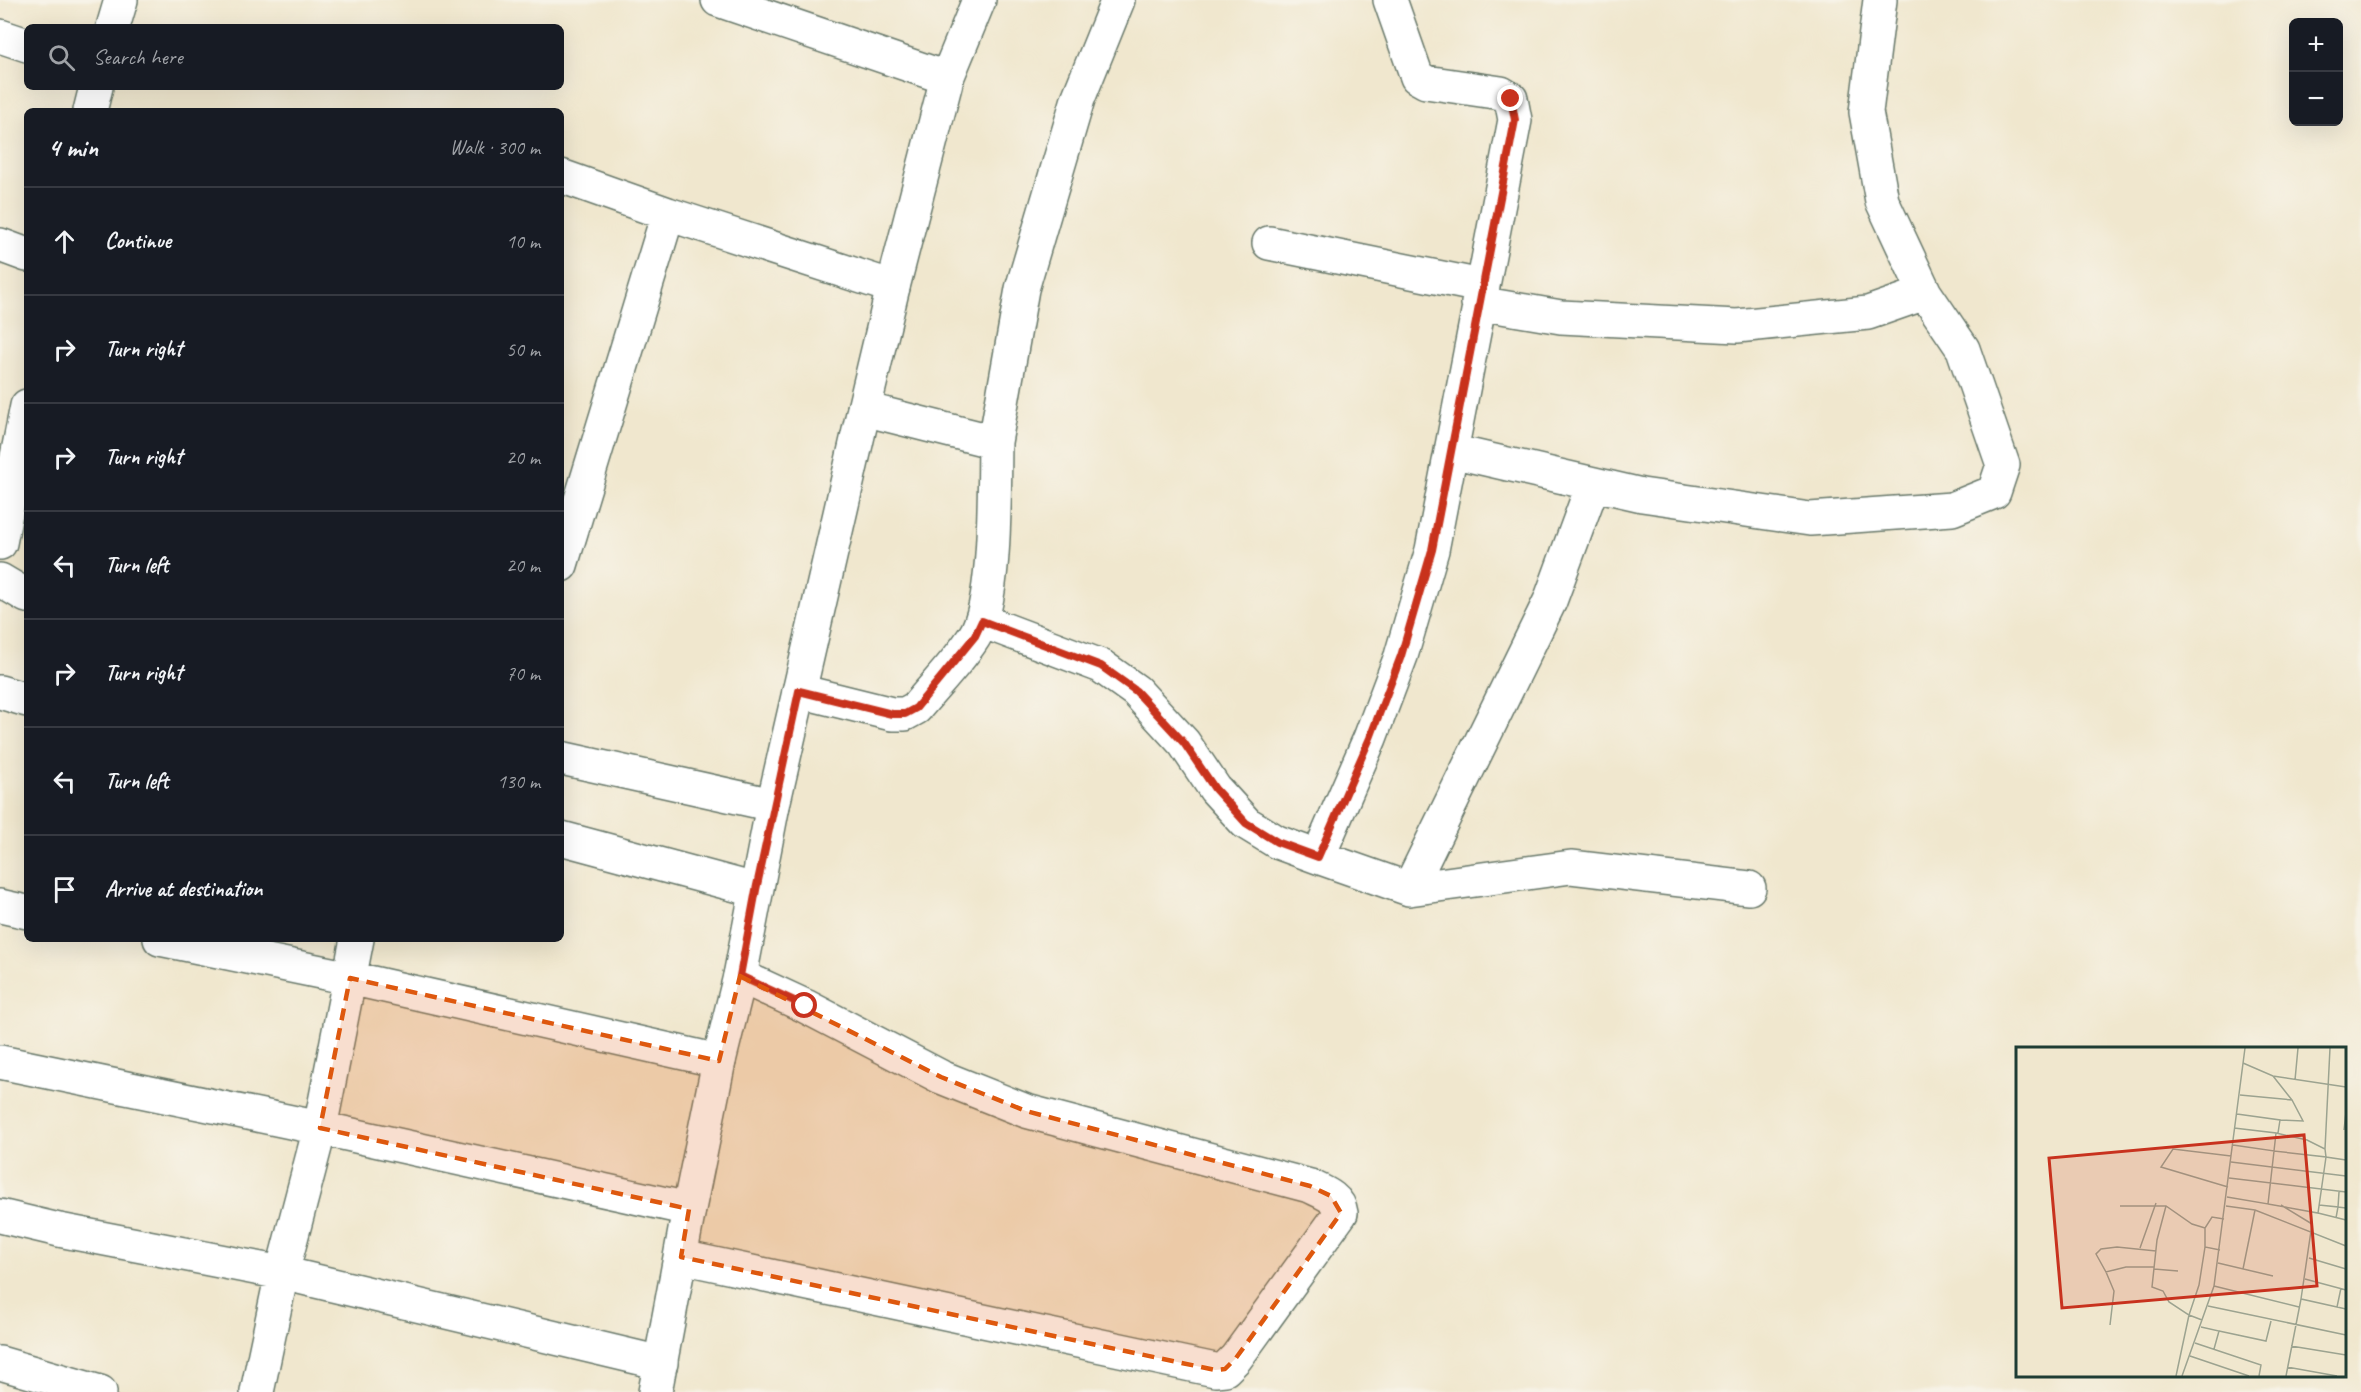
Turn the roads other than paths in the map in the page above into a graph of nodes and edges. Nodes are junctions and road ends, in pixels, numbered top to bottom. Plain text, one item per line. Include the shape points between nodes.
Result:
1 (121, 0) edge
2 (718, 0) edge
3 (979, 0) edge
4 (1118, 0) edge
5 (1390, 0) edge
6 (1880, 0) edge
7 (114, 24) edge
8 (0, 36) edge
9 (24, 44) edge
10 (947, 78) junction
11 (95, 90) edge
12 (91, 108) edge
13 (564, 177) edge
14 (668, 214) junction
15 (1269, 243) dead end
16 (0, 245) edge
17 (24, 254) edge
18 (893, 287) junction
19 (1925, 292) junction
20 (1480, 294) junction
21 (864, 409) junction
22 (24, 426) edge
23 (995, 442) junction
24 (1450, 451) junction
25 (1593, 484) junction
26 (9, 523) edge
27 (564, 555) edge
28 (0, 580) edge
29 (24, 594) edge
30 (982, 621) junction
31 (799, 691) junction
32 (0, 692) edge
33 (24, 699) edge
34 (564, 759) edge
35 (773, 805) junction
36 (564, 839) edge
37 (1318, 857) junction
38 (1749, 888) dead end
39 (1409, 889) junction
40 (756, 890) junction
41 (0, 906) edge
42 (24, 911) edge
43 (175, 942) edge
44 (356, 942) edge
45 (740, 976) junction
46 (350, 978) junction
47 (719, 1061) junction
48 (0, 1062) edge
49 (320, 1128) junction
50 (689, 1209) junction
51 (0, 1216) edge
52 (681, 1257) junction
53 (282, 1273) junction
54 (0, 1363) edge
55 (658, 1377) edge
56 (100, 1392) edge
57 (257, 1392) edge

1 - 7 street
2 - 10 street
3 - 10 street
4 - 23 street via 1078,99 1022,290
5 - 20 street via 1417,77 1426,82 1501,93 1511,99 1514,108 1515,120
6 - 19 street via 1866,112 1881,201
8 - 9 street
10 - 18 street
11 - 12 street
13 - 14 street
14 - 18 street
14 - 27 street
15 - 20 street
16 - 17 street
18 - 21 street
19 - 20 street via 1868,313 1737,326 1561,317
19 - 25 street via 1963,349 2003,465 1995,492 1952,509 1810,519 1642,495
20 - 24 street
21 - 23 street
21 - 31 street
22 - 26 street
23 - 30 street via 991,566
24 - 25 street
24 - 37 street via 1432,550 1401,656
25 - 39 street via 1550,601
28 - 29 street
30 - 31 street via 975,636 916,708 905,714
30 - 37 street via 1101,666 1136,691 1176,734 1215,789 1246,823 1277,842
31 - 35 street
32 - 33 street
34 - 35 street
35 - 40 street
36 - 40 street
37 - 39 street
38 - 39 street via 1571,867
40 - 45 street
41 - 42 street
43 - 46 street
44 - 46 street
45 - 47 street
45 - 52 street via 941,1077 1026,1111 1310,1186 1331,1196 1341,1213 1236,1358 1225,1369 1215,1370
46 - 47 street
46 - 49 street
47 - 50 street
48 - 49 street
49 - 50 street
49 - 53 street
50 - 52 street
51 - 53 street
52 - 55 street
53 - 55 street
53 - 57 street
54 - 56 street

